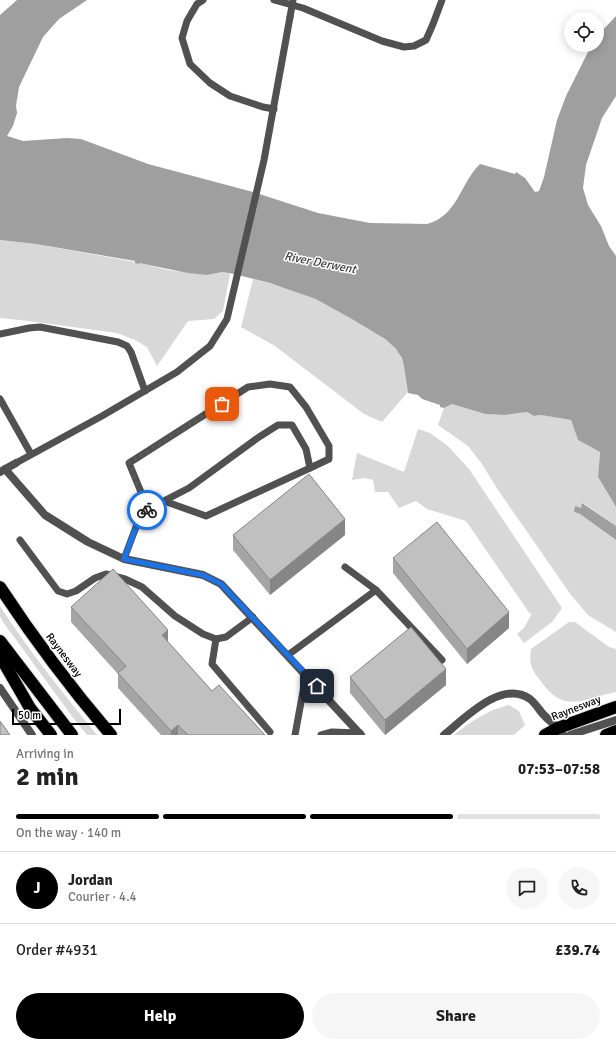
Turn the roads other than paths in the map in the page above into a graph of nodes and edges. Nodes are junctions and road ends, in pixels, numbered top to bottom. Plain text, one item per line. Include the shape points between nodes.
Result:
1 (203, 0) edge
2 (274, 0) edge
3 (293, 0) edge
4 (442, 0) edge
5 (274, 109) junction
6 (0, 334) edge
7 (145, 391) junction
8 (0, 399) edge
9 (31, 454) junction
10 (16, 463) joint
11 (310, 468) junction
12 (3, 470) edge
13 (164, 501) junction
14 (148, 509) junction
15 (20, 540) dead end
16 (124, 559) junction
17 (345, 567) dead end
18 (0, 587) edge
19 (376, 590) junction
20 (252, 617) junction
21 (216, 639) junction
22 (0, 641) edge
23 (288, 655) junction
24 (0, 656) edge
25 (442, 660) dead end
26 (306, 675) junction
27 (0, 688) edge
28 (616, 707) edge
29 (616, 720) edge
30 (561, 731) edge
31 (616, 731) edge
32 (270, 732) dead end
33 (361, 734) edge
34 (32, 735) edge
35 (50, 735) edge
36 (72, 735) edge
37 (112, 735) edge
38 (295, 735) edge
39 (321, 735) edge
40 (444, 735) edge
41 (545, 735) edge
42 (570, 735) edge
43 (606, 735) edge

1 - 5 lane via 197,4 187,21 182,38 190,64 210,83 230,96
2 - 4 lane via 303,8 382,41 404,47 414,46 426,40
3 - 5 lane, bridge
5 - 7 lane via 227,319 210,346 177,372
6 - 7 lane via 40,328 118,342 127,346 131,352
7 - 9 lane
8 - 9 lane
9 - 10 lane
10 - 12 street
11 - 13 lane via 206,516
11 - 13 lane via 306,449 292,425 278,425 189,488
11 - 14 lane via 329,459 329,446 306,406 290,387 270,384 248,387 129,463
12 - 16 street via 45,515 88,542
13 - 14 lane
14 - 16 lane via 139,519
15 - 21 lane via 58,591 67,594 76,591 106,574 125,579 142,586 175,616
16 - 20 street via 203,575 221,584
17 - 19 lane
18 - 37 highway, Raynesway via 83,702
19 - 23 lane
19 - 25 lane
20 - 21 lane via 226,637
20 - 23 street
21 - 32 lane via 212,664
22 - 36 highway
23 - 26 street
24 - 35 highway via 30,708
26 - 33 street
26 - 38 lane
27 - 34 street
28 - 30 highway, Raynesway
29 - 42 street
30 - 40 street via 530,699 516,693 505,693 480,706
30 - 41 highway, Raynesway
31 - 43 highway
33 - 39 lane via 332,732

